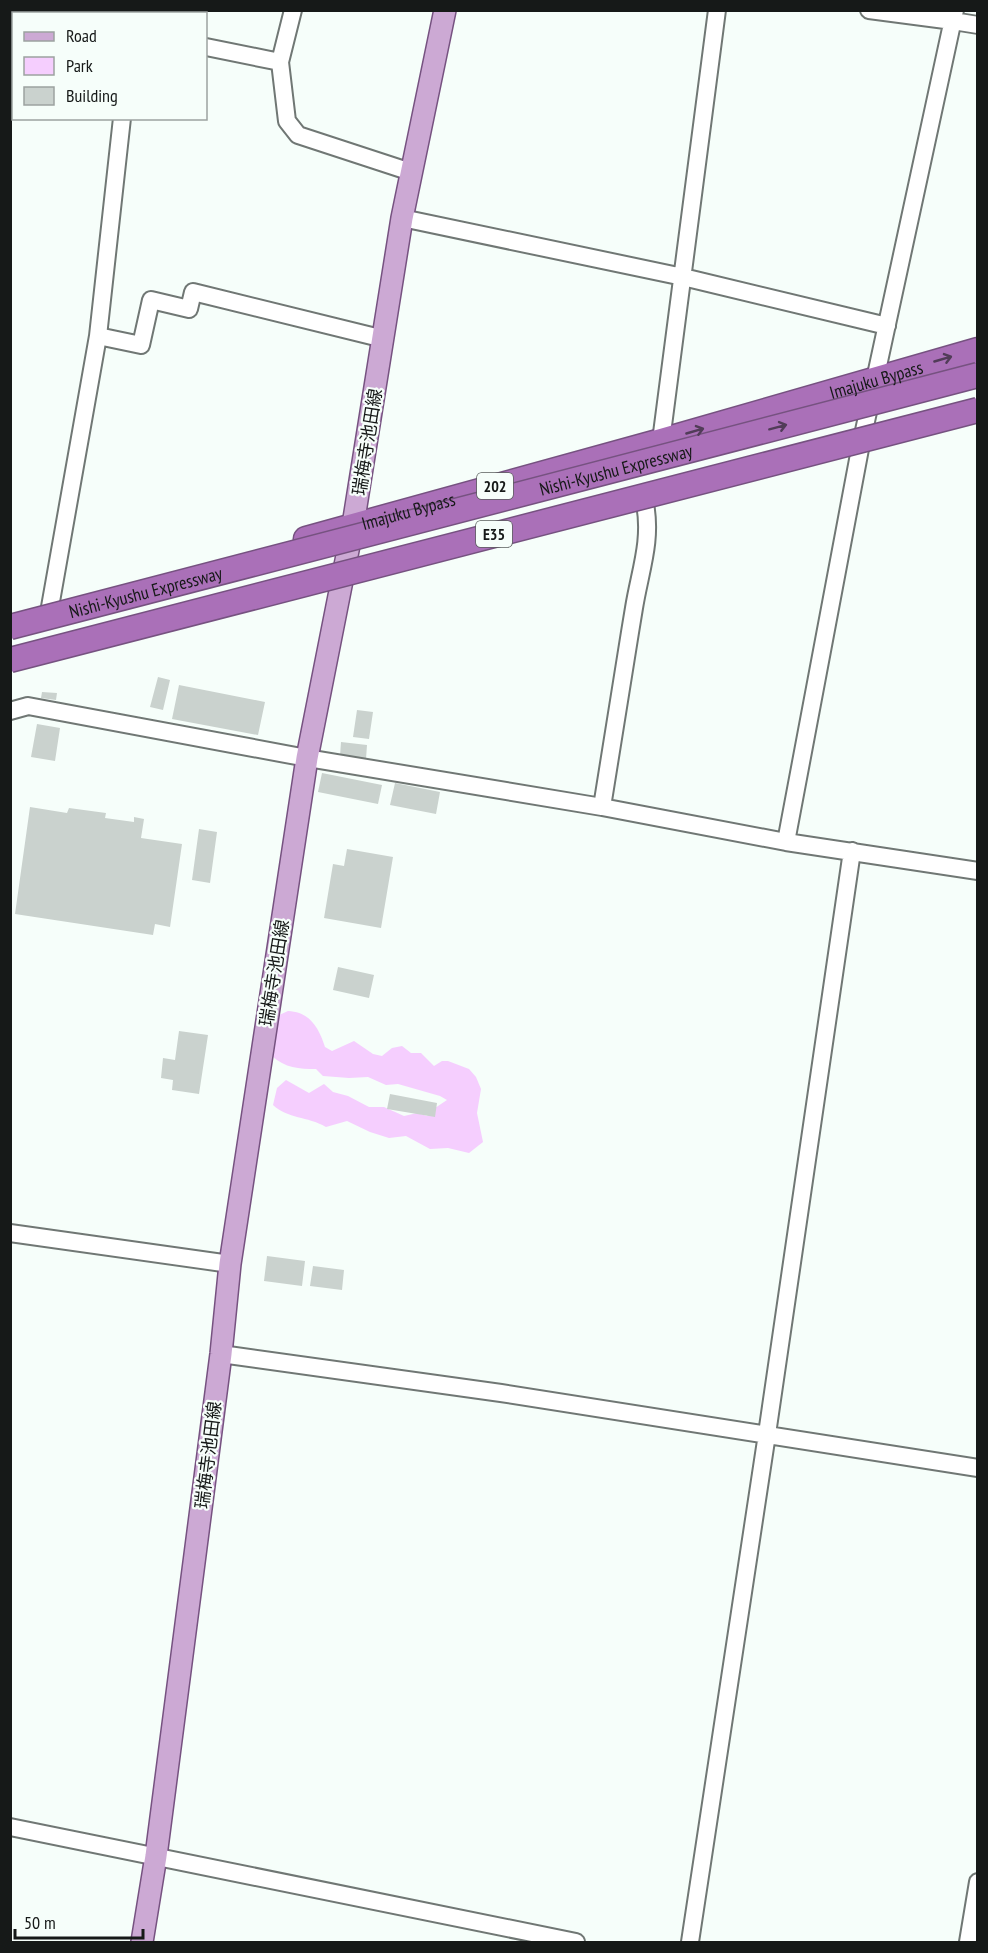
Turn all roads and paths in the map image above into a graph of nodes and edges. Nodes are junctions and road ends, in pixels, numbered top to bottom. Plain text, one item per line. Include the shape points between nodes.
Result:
1 (293, 10) edge
2 (445, 10) edge
3 (717, 10) edge
4 (868, 10) edge
5 (954, 16) edge
6 (978, 26) edge
7 (207, 47) edge
8 (279, 62) junction
9 (122, 120) edge
10 (411, 172) junction
11 (402, 218) junction
12 (683, 277) junction
13 (887, 326) junction
14 (98, 336) junction
15 (384, 339) junction
16 (978, 350) edge
17 (978, 375) edge
18 (874, 379) junction
19 (978, 410) edge
20 (978, 420) edge
21 (661, 441) junction
22 (860, 449) junction
23 (645, 504) junction
24 (353, 525) junction
25 (342, 585) junction
26 (51, 607) junction
27 (10, 617) edge
28 (10, 627) edge
29 (10, 660) edge
30 (10, 672) edge
31 (10, 711) edge
32 (307, 758) junction
33 (602, 807) junction
34 (786, 842) junction
35 (852, 851) junction
36 (978, 871) edge
37 (10, 1233) edge
38 (230, 1264) junction
39 (221, 1354) junction
40 (767, 1434) junction
41 (978, 1468) edge
42 (10, 1827) edge
43 (156, 1856) junction
44 (978, 1882) edge
45 (142, 1942) edge
46 (576, 1942) edge
47 (690, 1942) edge
48 (968, 1942) edge

1 - 8 street
2 - 10 main road, 瑞梅寺池田線
3 - 12 street
4 - 5 street
5 - 6 street
5 - 13 street
7 - 8 street
8 - 10 street via 287,121 298,135
9 - 14 street
10 - 11 main road, 瑞梅寺池田線
11 - 12 street
11 - 15 main road, 瑞梅寺池田線
12 - 13 street
12 - 21 street
13 - 18 street
14 - 15 street via 141,345 152,300 189,309 193,292
14 - 26 street
15 - 24 main road, 瑞梅寺池田線
18 -> 16 highway, Imajuku Bypass / 202
28 -> 17 highway, Nishi-Kyushu Expressway / E35, bridge
21 -> 18 highway, Imajuku Bypass / 202
18 - 22 street
19 - 29 highway, Nishi-Kyushu Expressway / E35, bridge
20 - 22 highway
21 - 24 highway, Imajuku Bypass / 202
22 - 23 highway
22 - 34 street
23 - 25 highway
23 - 33 street via 648,538
24 - 25 main road, 瑞梅寺池田線
24 - 26 highway, Imajuku Bypass / 202 via 189,573
25 - 30 highway
25 - 32 main road, 瑞梅寺池田線
26 - 27 highway, Imajuku Bypass / 202
31 - 32 street via 28,706
32 - 33 street
32 - 38 main road, 瑞梅寺池田線
33 - 34 street
34 - 35 street
35 - 36 street
35 - 40 street
37 - 38 street
38 - 39 main road, 瑞梅寺池田線
39 - 40 street
39 - 43 main road, 瑞梅寺池田線
40 - 41 street
40 - 47 street
42 - 43 street
43 - 45 main road, 瑞梅寺池田線
43 - 46 street
44 - 48 street

